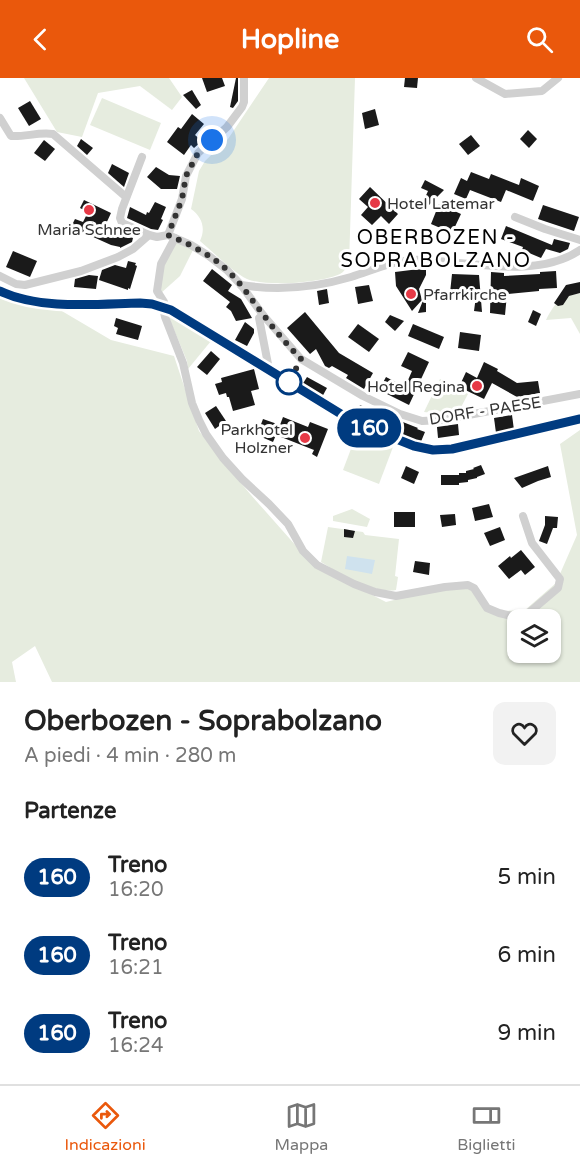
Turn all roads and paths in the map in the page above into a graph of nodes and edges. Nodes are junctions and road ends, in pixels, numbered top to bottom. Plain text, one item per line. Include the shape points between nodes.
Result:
1 (244, 78) edge
2 (476, 78) edge
3 (558, 78) edge
4 (0, 118) edge
5 (142, 157) dead end
6 (126, 197) junction
7 (515, 217) dead end
8 (149, 235) junction
9 (171, 237) junction
10 (580, 240) edge
11 (580, 250) edge
12 (0, 276) edge
13 (241, 285) junction
14 (263, 315) junction
15 (268, 364) dead end
16 (580, 394) edge
17 (523, 516) dead end

1 - 9 street via 242,107 198,153 186,176
2 - 3 street via 505,94 542,91
4 - 6 street via 11,136 53,135
5 - 6 street
6 - 8 street via 122,223
7 - 10 street
8 - 9 street, DORF - PAESE
8 - 12 street via 118,257 81,271 25,285
9 - 13 street, DORF - PAESE via 209,256
9 - 17 street via 157,291 164,302 165,317 199,420 223,458 288,524 303,551 317,565 354,584 396,596 468,585 487,608 525,616 558,588 560,579 532,543
11 - 13 street via 540,265 501,267 416,259 323,285
13 - 14 street, DORF - PAESE
14 - 15 street via 259,318
14 - 16 street, DORF - PAESE via 301,359 363,396 418,420 442,420

